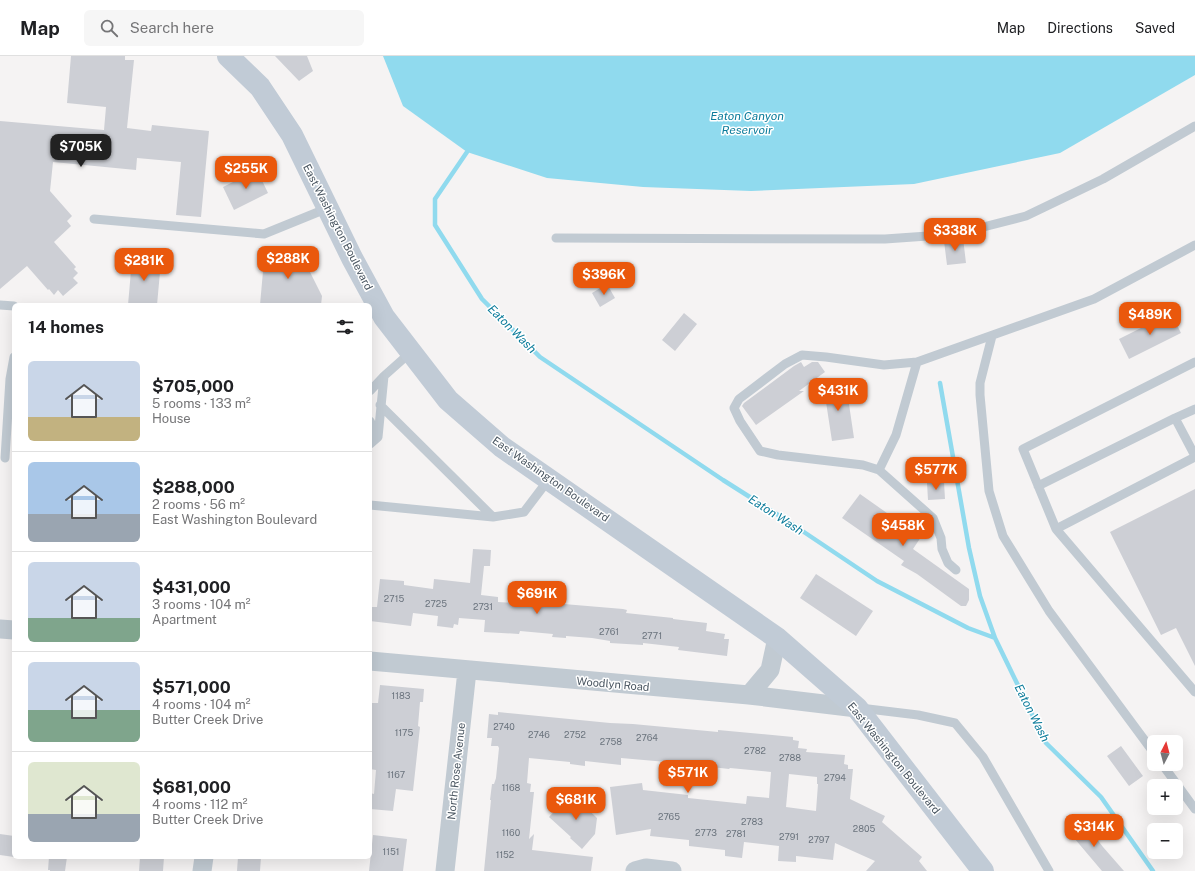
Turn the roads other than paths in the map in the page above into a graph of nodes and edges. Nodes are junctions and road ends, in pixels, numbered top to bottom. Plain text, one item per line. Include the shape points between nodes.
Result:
1 (228, 56) edge
2 (1195, 126) edge
3 (328, 208) junction
4 (94, 219) dead end
5 (556, 238) dead end
6 (1195, 245) edge
7 (0, 304) edge
8 (12, 306) edge
9 (992, 336) junction
10 (411, 352) junction
11 (917, 362) junction
12 (1195, 362) edge
13 (12, 368) edge
14 (384, 376) junction
15 (0, 378) edge
16 (10, 379) junction
17 (372, 388) edge
18 (380, 405) junction
19 (1195, 409) edge
20 (1176, 418) junction
21 (372, 425) edge
22 (378, 437) junction
23 (372, 442) edge
24 (1195, 457) edge
25 (4, 458) dead end
26 (879, 470) junction
27 (549, 479) junction
28 (1038, 486) junction
29 (372, 504) edge
30 (493, 517) junction
31 (1056, 529) junction
32 (956, 570) dead end
33 (0, 629) edge
34 (12, 630) edge
35 (777, 638) junction
36 (372, 661) edge
37 (467, 671) junction
38 (1195, 692) edge
39 (749, 695) junction
40 (857, 708) junction
41 (1147, 744) edge
42 (1167, 771) edge
43 (1195, 809) edge
44 (204, 859) edge
45 (202, 871) edge
46 (445, 871) edge
47 (635, 871) edge
48 (672, 871) edge
49 (983, 871) edge
50 (1049, 871) edge

1 - 3 main road, East Washington Boulevard via 260,87 292,135
2 - 5 lane via 1103,179 1026,216 956,234 885,239
3 - 4 lane via 264,234
3 - 10 main road, East Washington Boulevard via 384,317
6 - 9 lane via 1094,299
7 - 8 lane
9 - 11 lane
9 - 41 lane via 980,383 980,395 989,491 1004,536 1049,611
10 - 14 lane
10 - 27 main road, East Washington Boulevard via 448,400 502,447
11 - 26 lane via 896,435
11 - 26 lane via 884,365 802,356 785,364 739,399 734,408 760,451 863,465
12 - 28 lane via 1023,449
13 - 16 lane
14 - 17 lane
14 - 18 lane
15 - 16 lane
16 - 25 lane
18 - 22 lane
18 - 30 lane
19 - 20 lane
20 - 24 lane
20 - 28 lane
21 - 22 lane
22 - 23 lane
24 - 31 lane
26 - 32 lane via 933,518 948,563
27 - 30 lane via 524,512
27 - 35 main road, East Washington Boulevard
28 - 31 lane
29 - 30 lane
31 - 38 lane
33 - 34 street
35 - 39 street via 770,670
35 - 40 main road, East Washington Boulevard
36 - 37 street, Woodlyn Road
37 - 39 street, Woodlyn Road
37 - 46 street, North Rose Avenue
39 - 40 street, Woodlyn Road
40 - 49 main road, East Washington Boulevard
40 - 50 lane via 918,715 954,723 983,757
42 - 43 lane
44 - 45 street
47 - 48 street via 646,868

